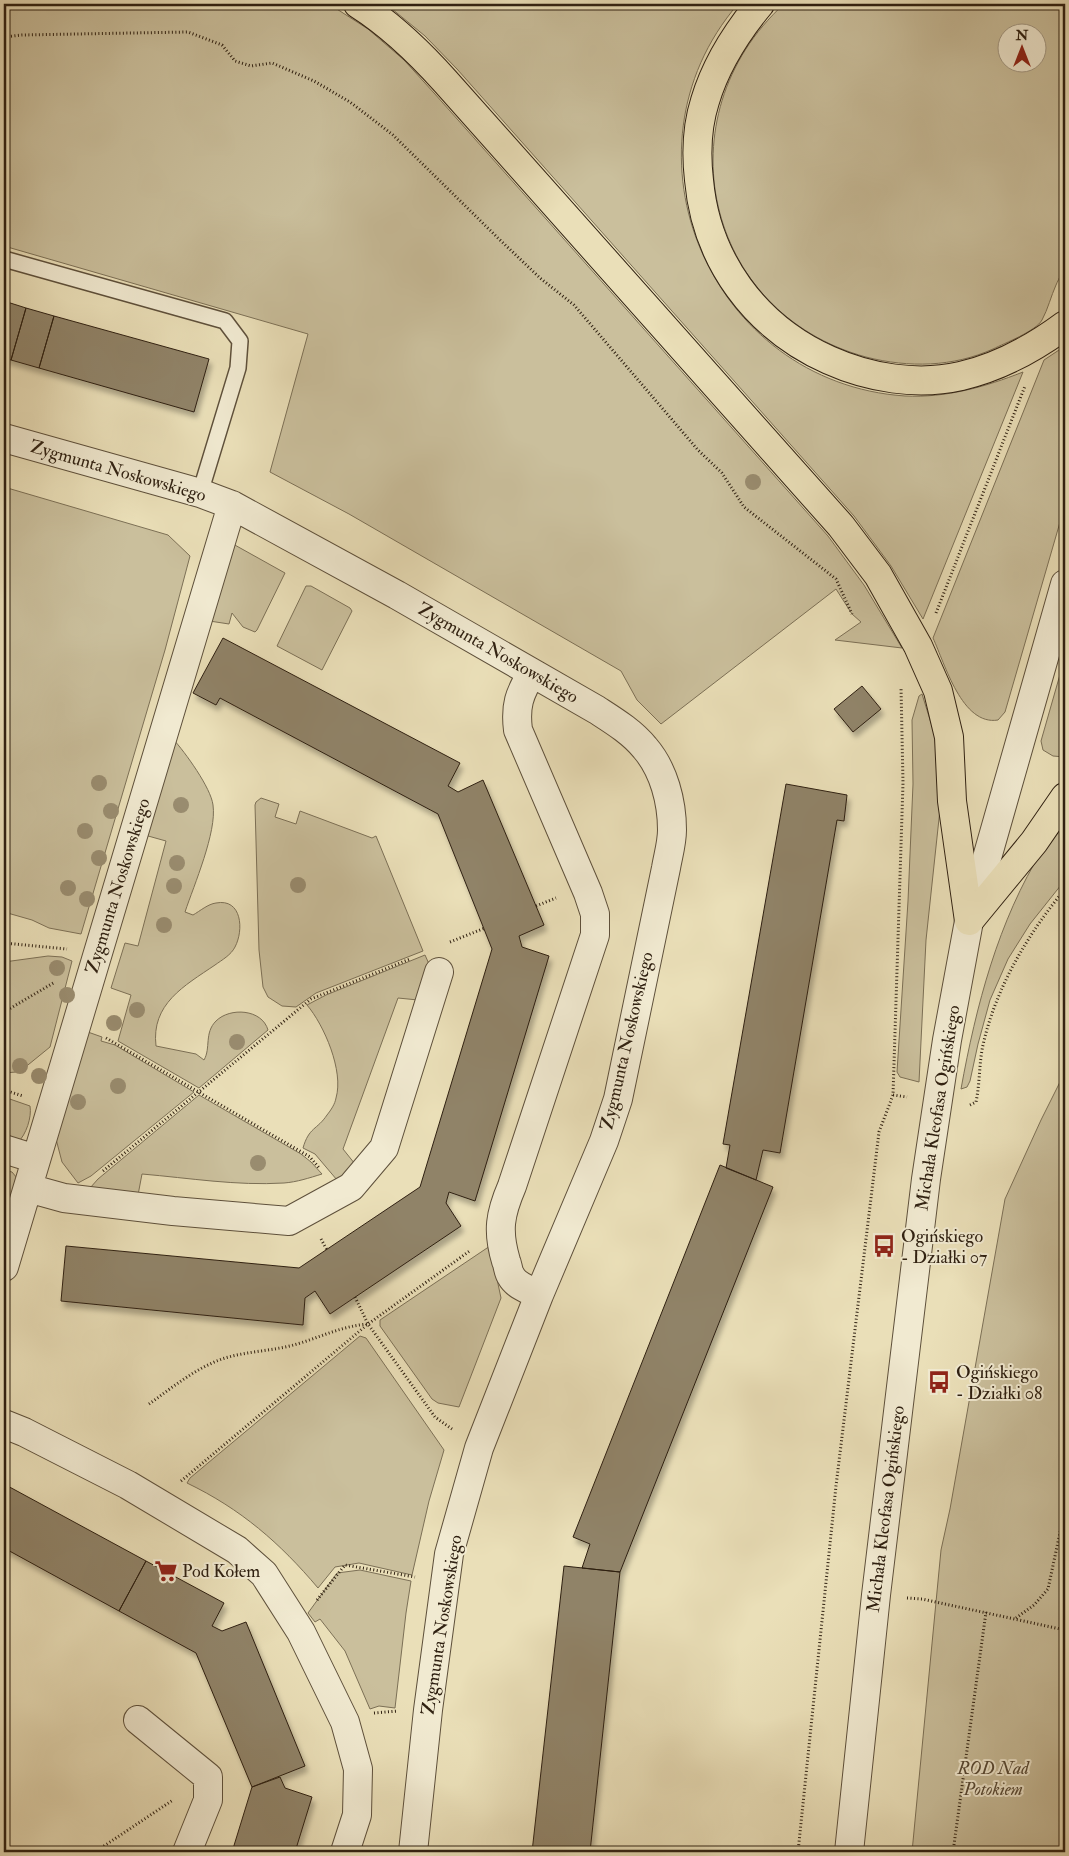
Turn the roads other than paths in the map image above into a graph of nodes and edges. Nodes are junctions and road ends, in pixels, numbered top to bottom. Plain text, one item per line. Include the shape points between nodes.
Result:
1 (358, 4) edge
2 (760, 4) edge
3 (4, 260) edge
4 (1065, 325) edge
5 (4, 438) edge
6 (200, 493) junction
7 (232, 505) junction
8 (1065, 584) edge
9 (532, 673) junction
10 (1065, 798) edge
11 (969, 921) junction
12 (438, 972) dead end
13 (4, 1149) edge
14 (36, 1159) junction
15 (28, 1188) junction
16 (4, 1267) edge
17 (539, 1295) junction
18 (4, 1424) edge
19 (138, 1720) dead end
20 (187, 1852) edge
21 (345, 1852) edge
22 (413, 1852) edge
23 (849, 1852) edge

1 - 11 main road via 414,48 445,81 841,526 878,576 918,646 938,691 948,737 952,801
2 - 4 main road via 720,61 700,124 697,161 705,221 714,244 737,286 757,310 775,328 814,354 859,372 907,380 935,380 987,369 1042,342
3 - 6 lane via 226,321 240,341 238,368
5 - 6 street, Zygmunta Noskowskiego
6 - 7 street, Zygmunta Noskowskiego
7 - 9 street, Zygmunta Noskowskiego
7 - 14 street, Zygmunta Noskowskiego
8 - 11 street, Michała Kleofasa Ogińskiego
9 - 17 street via 517,705 518,730 594,914 594,935 502,1209 500,1230 511,1276 522,1287
9 - 17 street, Zygmunta Noskowskiego via 597,710 646,748 670,800 672,832 618,1099 604,1141
10 - 11 main road via 1034,842
11 - 23 street, Michała Kleofasa Ogińskiego via 926,1179
12 - 15 street via 384,1148 351,1187 289,1221 64,1198
13 - 14 street
14 - 15 street, Zygmunta Noskowskiego
15 - 16 street, Zygmunta Noskowskiego
17 - 22 street, Zygmunta Noskowskiego via 479,1448 449,1554
18 - 21 street via 128,1485 237,1550 264,1574 297,1625 345,1722 358,1769 358,1815
19 - 20 street via 208,1777 208,1800

